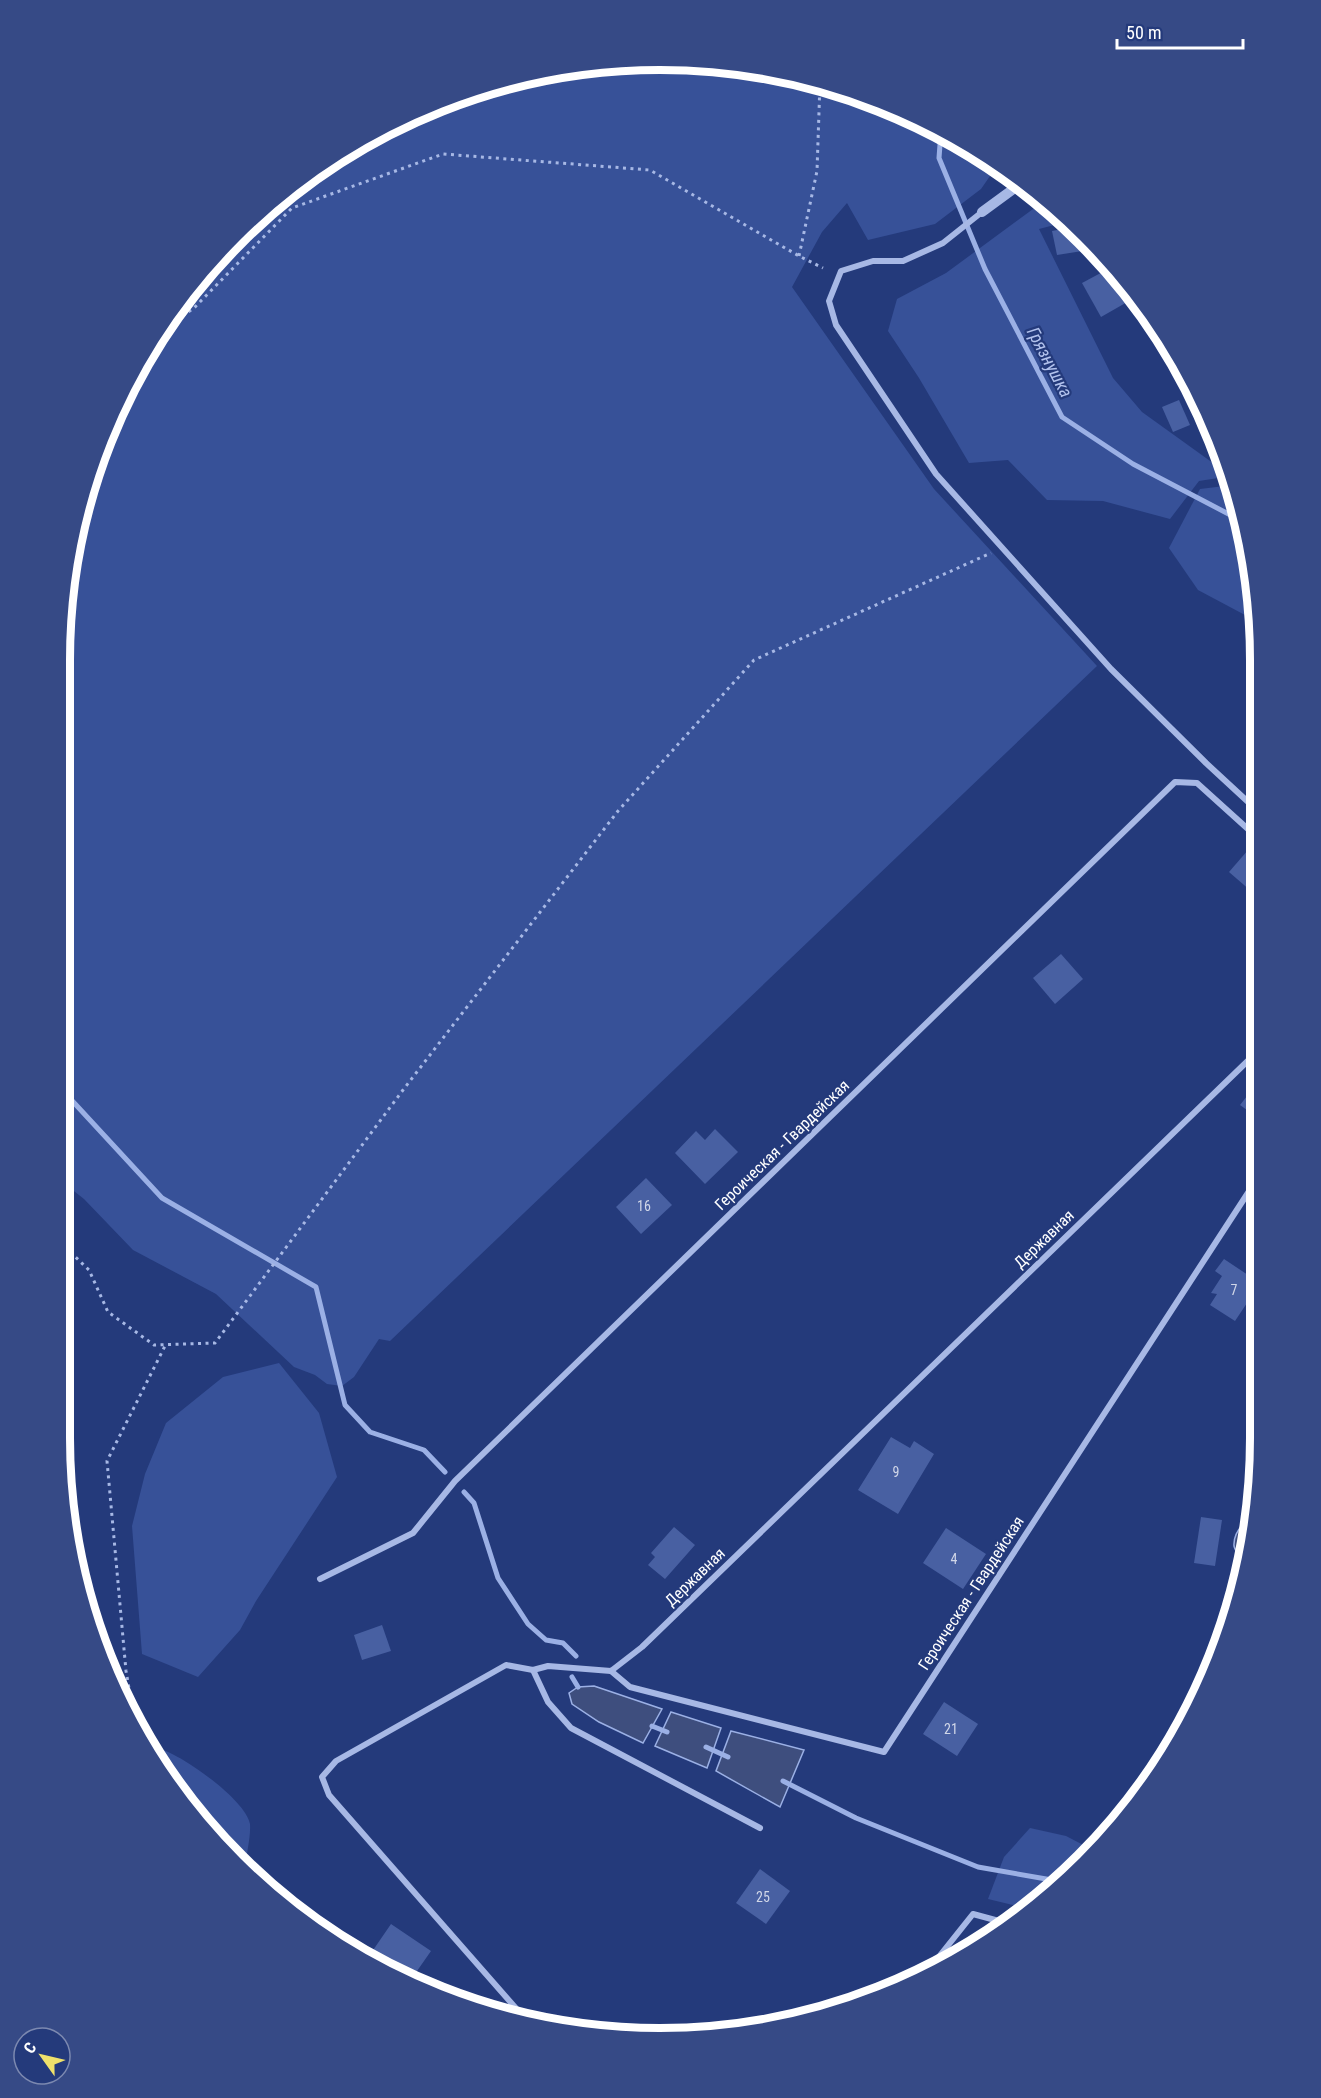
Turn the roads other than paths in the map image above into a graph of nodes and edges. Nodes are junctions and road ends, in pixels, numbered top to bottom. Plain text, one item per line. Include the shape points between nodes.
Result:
1 (1015, 188) edge
2 (982, 212) joint
3 (1250, 804) edge
4 (1250, 830) edge
5 (1250, 1059) edge
6 (1250, 1190) edge
7 (320, 1579) dead end
8 (533, 1670) junction
9 (610, 1671) junction
10 (760, 1828) dead end
11 (998, 1921) edge
12 (939, 1957) edge
13 (517, 2009) edge

1 - 2 street
2 - 3 street via 943,243 903,261 873,261 842,271 829,301 836,325 936,474 1111,669
4 - 7 street, Героическая - Гвардейская via 1197,783 1175,782 455,1481 413,1533
5 - 9 street, Державная via 642,1647
6 - 9 street, Героическая - Гвардейская via 884,1752 630,1687
8 - 9 street via 548,1666
8 - 10 street via 548,1702 571,1728
8 - 13 street via 506,1665 336,1761 322,1777 329,1795
11 - 12 street via 973,1914

